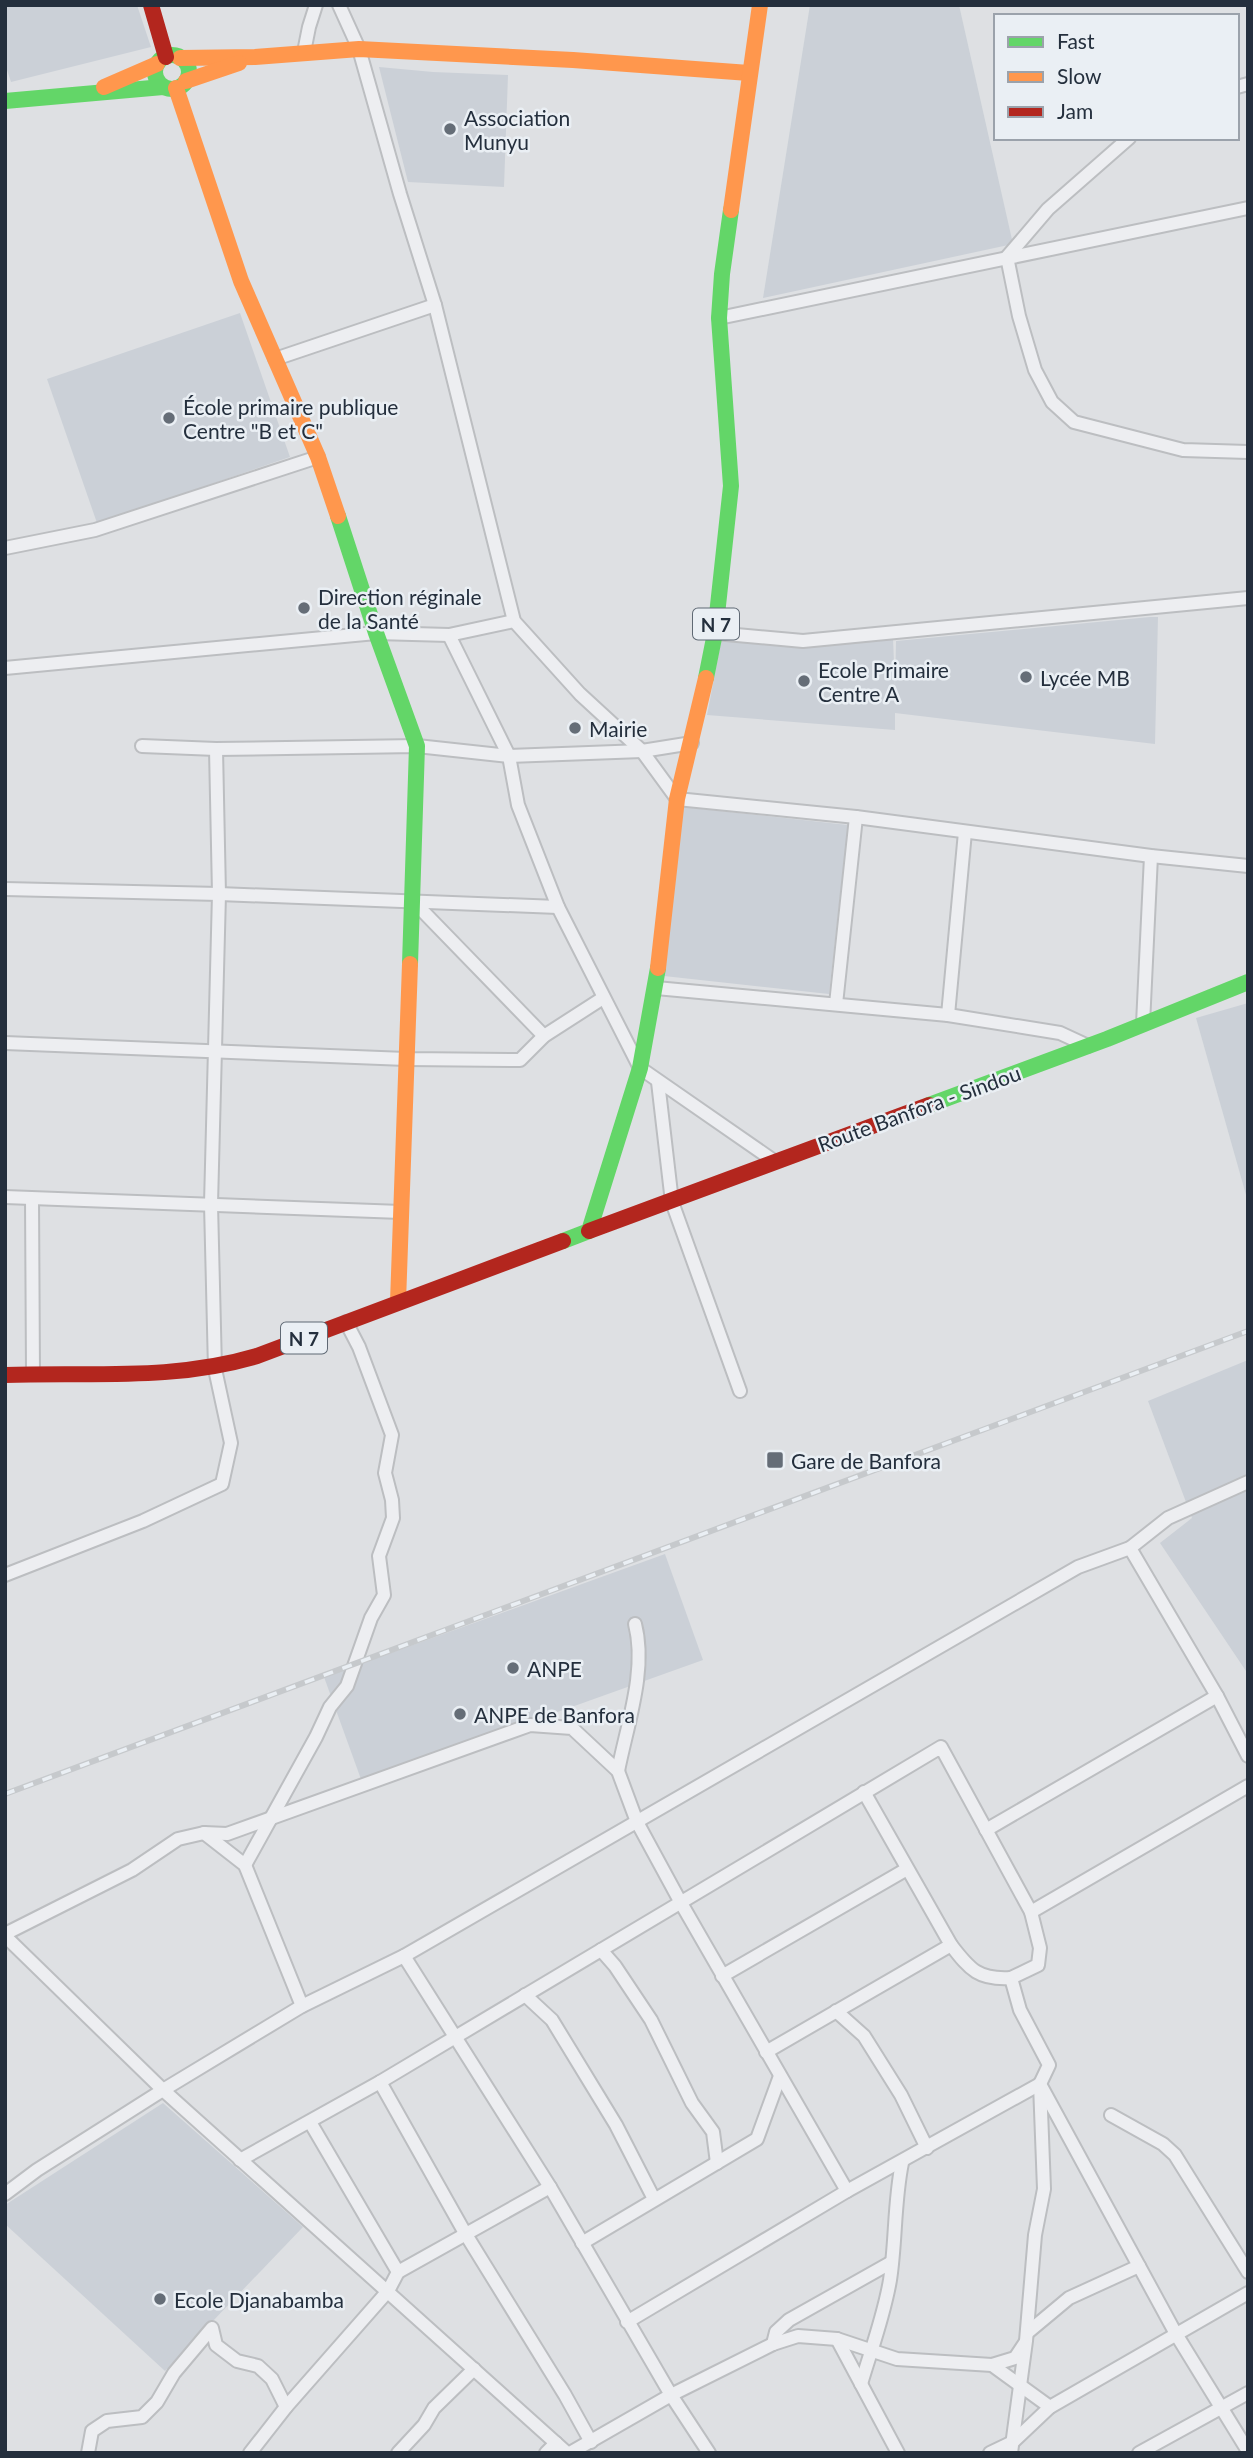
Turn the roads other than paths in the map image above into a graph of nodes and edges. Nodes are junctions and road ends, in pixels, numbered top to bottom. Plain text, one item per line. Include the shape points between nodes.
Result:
1 (150, 5) edge
2 (316, 5) edge
3 (339, 5) edge
4 (760, 5) edge
5 (359, 49) junction
6 (304, 52) junction
7 (255, 57) junction
8 (168, 60) junction
9 (749, 73) junction
10 (175, 85) junction
11 (91, 93) junction
12 (5, 102) edge
13 (1127, 140) edge
14 (1248, 208) edge
15 (1007, 257) junction
16 (435, 305) junction
17 (719, 318) junction
18 (275, 359) junction
19 (1248, 452) edge
20 (318, 457) junction
21 (5, 548) edge
22 (1248, 598) edge
23 (514, 621) junction
24 (376, 633) junction
25 (715, 633) junction
26 (449, 635) junction
27 (5, 668) edge
28 (692, 743) junction
29 (142, 746) dead end
30 (417, 746) junction
31 (216, 749) junction
32 (642, 751) junction
33 (509, 756) junction
34 (677, 799) junction
35 (856, 817) junction
36 (965, 832) junction
37 (1151, 856) junction
38 (1248, 866) edge
39 (5, 889) edge
40 (219, 894) junction
41 (412, 900) junction
42 (558, 907) junction
43 (1248, 982) edge
44 (656, 988) junction
45 (603, 998) junction
46 (836, 1004) junction
47 (948, 1015) junction
48 (1143, 1024) junction
49 (544, 1035) junction
50 (5, 1043) edge
51 (1088, 1046) junction
52 (214, 1050) junction
53 (406, 1059) junction
54 (640, 1068) junction
55 (658, 1082) junction
56 (774, 1161) junction
57 (5, 1197) edge
58 (32, 1199) junction
59 (672, 1202) junction
60 (211, 1203) junction
61 (401, 1212) junction
62 (589, 1231) junction
63 (398, 1302) junction
64 (346, 1322) junction
65 (215, 1369) junction
66 (33, 1373) junction
67 (5, 1375) edge
68 (740, 1391) dead end
69 (1248, 1482) edge
70 (1130, 1548) junction
71 (5, 1575) edge
72 (635, 1624) dead end
73 (1217, 1696) junction
74 (1248, 1756) edge
75 (618, 1771) junction
76 (1248, 1786) edge
77 (864, 1792) junction
78 (268, 1819) junction
79 (637, 1822) junction
80 (986, 1830) junction
81 (204, 1833) junction
82 (244, 1865) junction
83 (907, 1869) junction
84 (681, 1903) junction
85 (1031, 1912) junction
86 (5, 1935) edge
87 (951, 1945) junction
88 (601, 1950) junction
89 (404, 1956) junction
90 (722, 1976) junction
91 (1010, 1978) junction
92 (525, 1995) junction
93 (302, 2006) junction
94 (836, 2011) junction
95 (456, 2037) junction
96 (766, 2052) junction
97 (780, 2076) junction
98 (380, 2082) junction
99 (1040, 2084) junction
100 (163, 2090) junction
101 (1111, 2115) dead end
102 (310, 2122) junction
103 (927, 2148) junction
104 (240, 2160) junction
105 (717, 2162) junction
106 (902, 2163) junction
107 (550, 2187) junction
108 (847, 2191) junction
109 (5, 2194) edge
110 (654, 2199) junction
111 (465, 2233) junction
112 (582, 2243) junction
113 (892, 2262) junction
114 (1139, 2266) junction
115 (398, 2272) junction
116 (1248, 2272) edge
117 (388, 2291) junction
118 (1248, 2293) edge
119 (881, 2321) junction
120 (627, 2322) junction
121 (1176, 2334) junction
122 (1027, 2337) junction
123 (837, 2339) junction
124 (773, 2344) junction
125 (871, 2350) junction
126 (897, 2359) junction
127 (992, 2365) junction
128 (474, 2369) junction
129 (861, 2384) junction
130 (1021, 2385) junction
131 (1248, 2393) edge
132 (671, 2395) junction
133 (286, 2407) junction
134 (1050, 2407) junction
135 (1221, 2407) junction
136 (591, 2442) junction
137 (556, 2444) junction
138 (1012, 2447) edge
139 (1154, 2449) edge
140 (1248, 2451) edge
141 (88, 2453) edge
142 (250, 2453) edge
143 (398, 2453) edge
144 (545, 2453) edge
145 (568, 2453) edge
146 (709, 2453) edge
147 (898, 2453) edge
148 (990, 2453) edge
149 (1139, 2453) edge

1 - 8 main road
2 - 6 street
3 - 5 street
4 - 9 main road, N 7
5 - 6 main road
5 - 9 main road
5 - 16 street
6 - 7 main road
7 - 8 main road
7 - 10 main road
8 - 10 main road via 156,77
8 - 10 main road via 187,66
8 - 11 main road
9 - 17 main road, N 7
10 - 11 main road
10 - 18 main road via 241,281
11 - 12 main road
13 - 15 street via 1048,209
14 - 15 street
15 - 17 street
15 - 19 street via 1035,370 1052,402 1074,422 1184,450
16 - 18 street
16 - 23 street
17 - 25 main road, N 7 via 731,486
18 - 20 main road
20 - 21 street via 94,530
20 - 24 main road
22 - 25 street via 803,641
23 - 26 street
23 - 32 street via 580,694
24 - 26 street
24 - 27 street
24 - 30 main road
25 - 28 main road, N 7
26 - 33 street
28 - 32 street
28 - 34 main road, N 7
29 - 31 street
30 - 31 street
30 - 33 street
30 - 41 main road
31 - 40 street
32 - 33 street
32 - 34 street
33 - 42 street via 518,805
34 - 35 street
34 - 44 main road, N 7
35 - 36 street
35 - 46 street
36 - 37 street
36 - 47 street
37 - 38 street
37 - 48 street
39 - 40 street
40 - 41 street
40 - 52 street
41 - 42 street
41 - 49 street
41 - 53 main road
42 - 45 street
43 - 48 main road, Route Banfora - Sindou
44 - 46 street
44 - 54 main road, N 7
45 - 49 street
45 - 54 street
46 - 47 street
47 - 51 street via 1060,1033
48 - 51 main road, Route Banfora - Sindou
49 - 53 street via 520,1060
50 - 52 street
51 - 56 main road, Route Banfora - Sindou
52 - 53 street
52 - 60 street
53 - 61 main road
54 - 55 street
54 - 62 main road, N 7
55 - 56 street
55 - 59 street
56 - 59 main road, Route Banfora - Sindou
57 - 58 street
58 - 60 street
58 - 66 street
59 - 62 main road, Route Banfora - Sindou
59 - 68 street
60 - 61 street
60 - 65 street
61 - 63 main road
62 - 63 main road, N 7
63 - 64 main road, N 7
64 - 65 main road, N 7
64 - 78 street via 392,1435 386,1473 393,1518 379,1556 384,1595 347,1686 330,1707
65 - 66 main road, N 7 via 150,1374
65 - 71 street via 231,1443 222,1484 143,1521
66 - 67 main road, N 7
69 - 70 street via 1168,1518
70 - 73 street
70 - 79 street via 1079,1567
72 - 75 street via 640,1666
73 - 74 street
73 - 80 street
75 - 78 street via 572,1728 530,1725
75 - 79 street
76 - 85 street
77 - 80 street via 941,1747
77 - 83 street
77 - 84 street
78 - 81 street via 227,1834
78 - 82 street
79 - 84 street
79 - 89 street
80 - 85 street
81 - 82 street
81 - 86 street via 178,1839 132,1870
82 - 93 street
83 - 87 street
83 - 90 street
84 - 88 street
84 - 90 street
85 - 91 street via 1040,1948 1038,1965
86 - 100 street
87 - 91 street via 978,1973 990,1979
87 - 94 street
88 - 92 street
88 - 105 street via 651,2020 692,2103 713,2132
89 - 93 street
89 - 95 street
90 - 96 street
91 - 99 street via 1020,2010 1049,2065
92 - 95 street
92 - 110 street via 552,2020 616,2125
93 - 100 street
94 - 96 street
94 - 103 street via 864,2036
95 - 98 street
95 - 107 street
96 - 97 street
97 - 105 street via 757,2139
97 - 108 street
98 - 102 street
98 - 111 street
99 - 103 street
99 - 114 street
99 - 122 street via 1044,2189 1035,2235
100 - 104 street
100 - 109 street
101 - 116 street via 1175,2155
102 - 104 street
102 - 115 street
103 - 106 street
104 - 117 street
105 - 110 street
106 - 108 street
106 - 113 street
107 - 111 street
107 - 112 street
108 - 120 street
110 - 112 street
111 - 115 street
111 - 136 street
112 - 120 street
113 - 119 street
113 - 124 street via 789,2320 776,2332
114 - 121 street
114 - 122 street via 1069,2298
115 - 117 street
117 - 128 street
117 - 133 street
118 - 121 street
119 - 125 street
119 - 126 street via 882,2334
120 - 132 street
121 - 134 street
121 - 135 street
122 - 127 street via 1014,2358
122 - 130 street
123 - 124 street via 798,2336
123 - 125 street
123 - 129 street
124 - 132 street
125 - 126 street
125 - 129 street
126 - 127 street
127 - 130 street
128 - 137 street
128 - 143 street
129 - 147 street
130 - 134 street
130 - 138 street
131 - 135 street
132 - 136 street
132 - 146 street
133 - 141 street via 272,2379 258,2366 237,2361 216,2345 212,2328 174,2373 157,2402 142,2417 107,2421 92,2431
133 - 142 street
134 - 138 street
135 - 139 street
135 - 140 street
136 - 145 street
137 - 144 street
137 - 145 street
138 - 148 street
139 - 149 street

